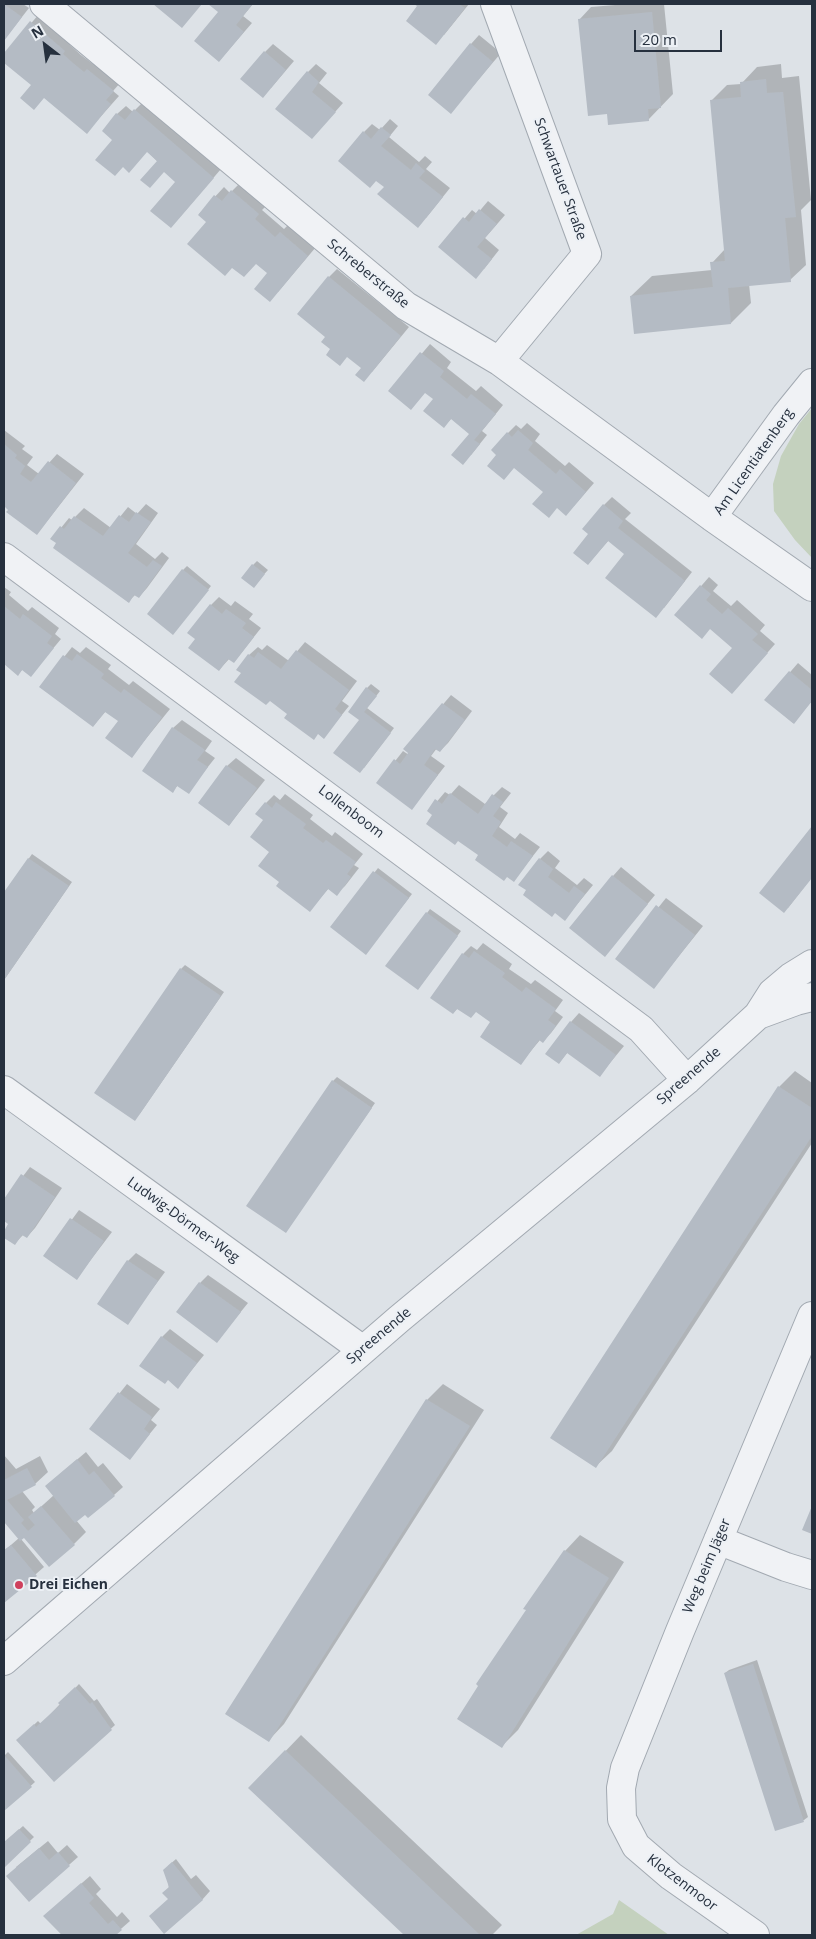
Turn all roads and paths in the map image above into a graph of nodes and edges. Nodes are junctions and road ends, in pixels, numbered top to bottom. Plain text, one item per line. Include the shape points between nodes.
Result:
1 (44, 4) edge
2 (495, 4) edge
3 (499, 360) junction
4 (812, 383) edge
5 (712, 517) junction
6 (4, 557) edge
7 (812, 586) edge
8 (812, 964) edge
9 (812, 997) edge
10 (758, 1015) junction
11 (687, 1080) junction
12 (4, 1090) edge
13 (812, 1316) edge
14 (363, 1350) junction
15 (718, 1540) junction
16 (812, 1575) edge
17 (4, 1661) edge
18 (622, 1820) joint
19 (755, 1935) edge

1 - 3 street, Schreberstraße via 406,306
2 - 3 street, Schwartauer Straße via 587,254
3 - 5 street, Schreberstraße
4 - 5 street, Am Licentiatenberg
5 - 7 street, Am Licentiatenberg
6 - 11 street, Lollenboom via 641,1029
8 - 10 street, Spreenende via 772,993
9 - 10 street, Spreenende
10 - 11 street, Spreenende
11 - 14 street, Spreenende
12 - 14 street, Ludwig-Dörmer-Weg
13 - 15 street, Weg beim Jäger
14 - 17 street, Spreenende
15 - 16 street
15 - 18 street, Weg beim Jäger via 626,1768 621,1788
18 - 19 street, Klotzenmoor via 646,1858

